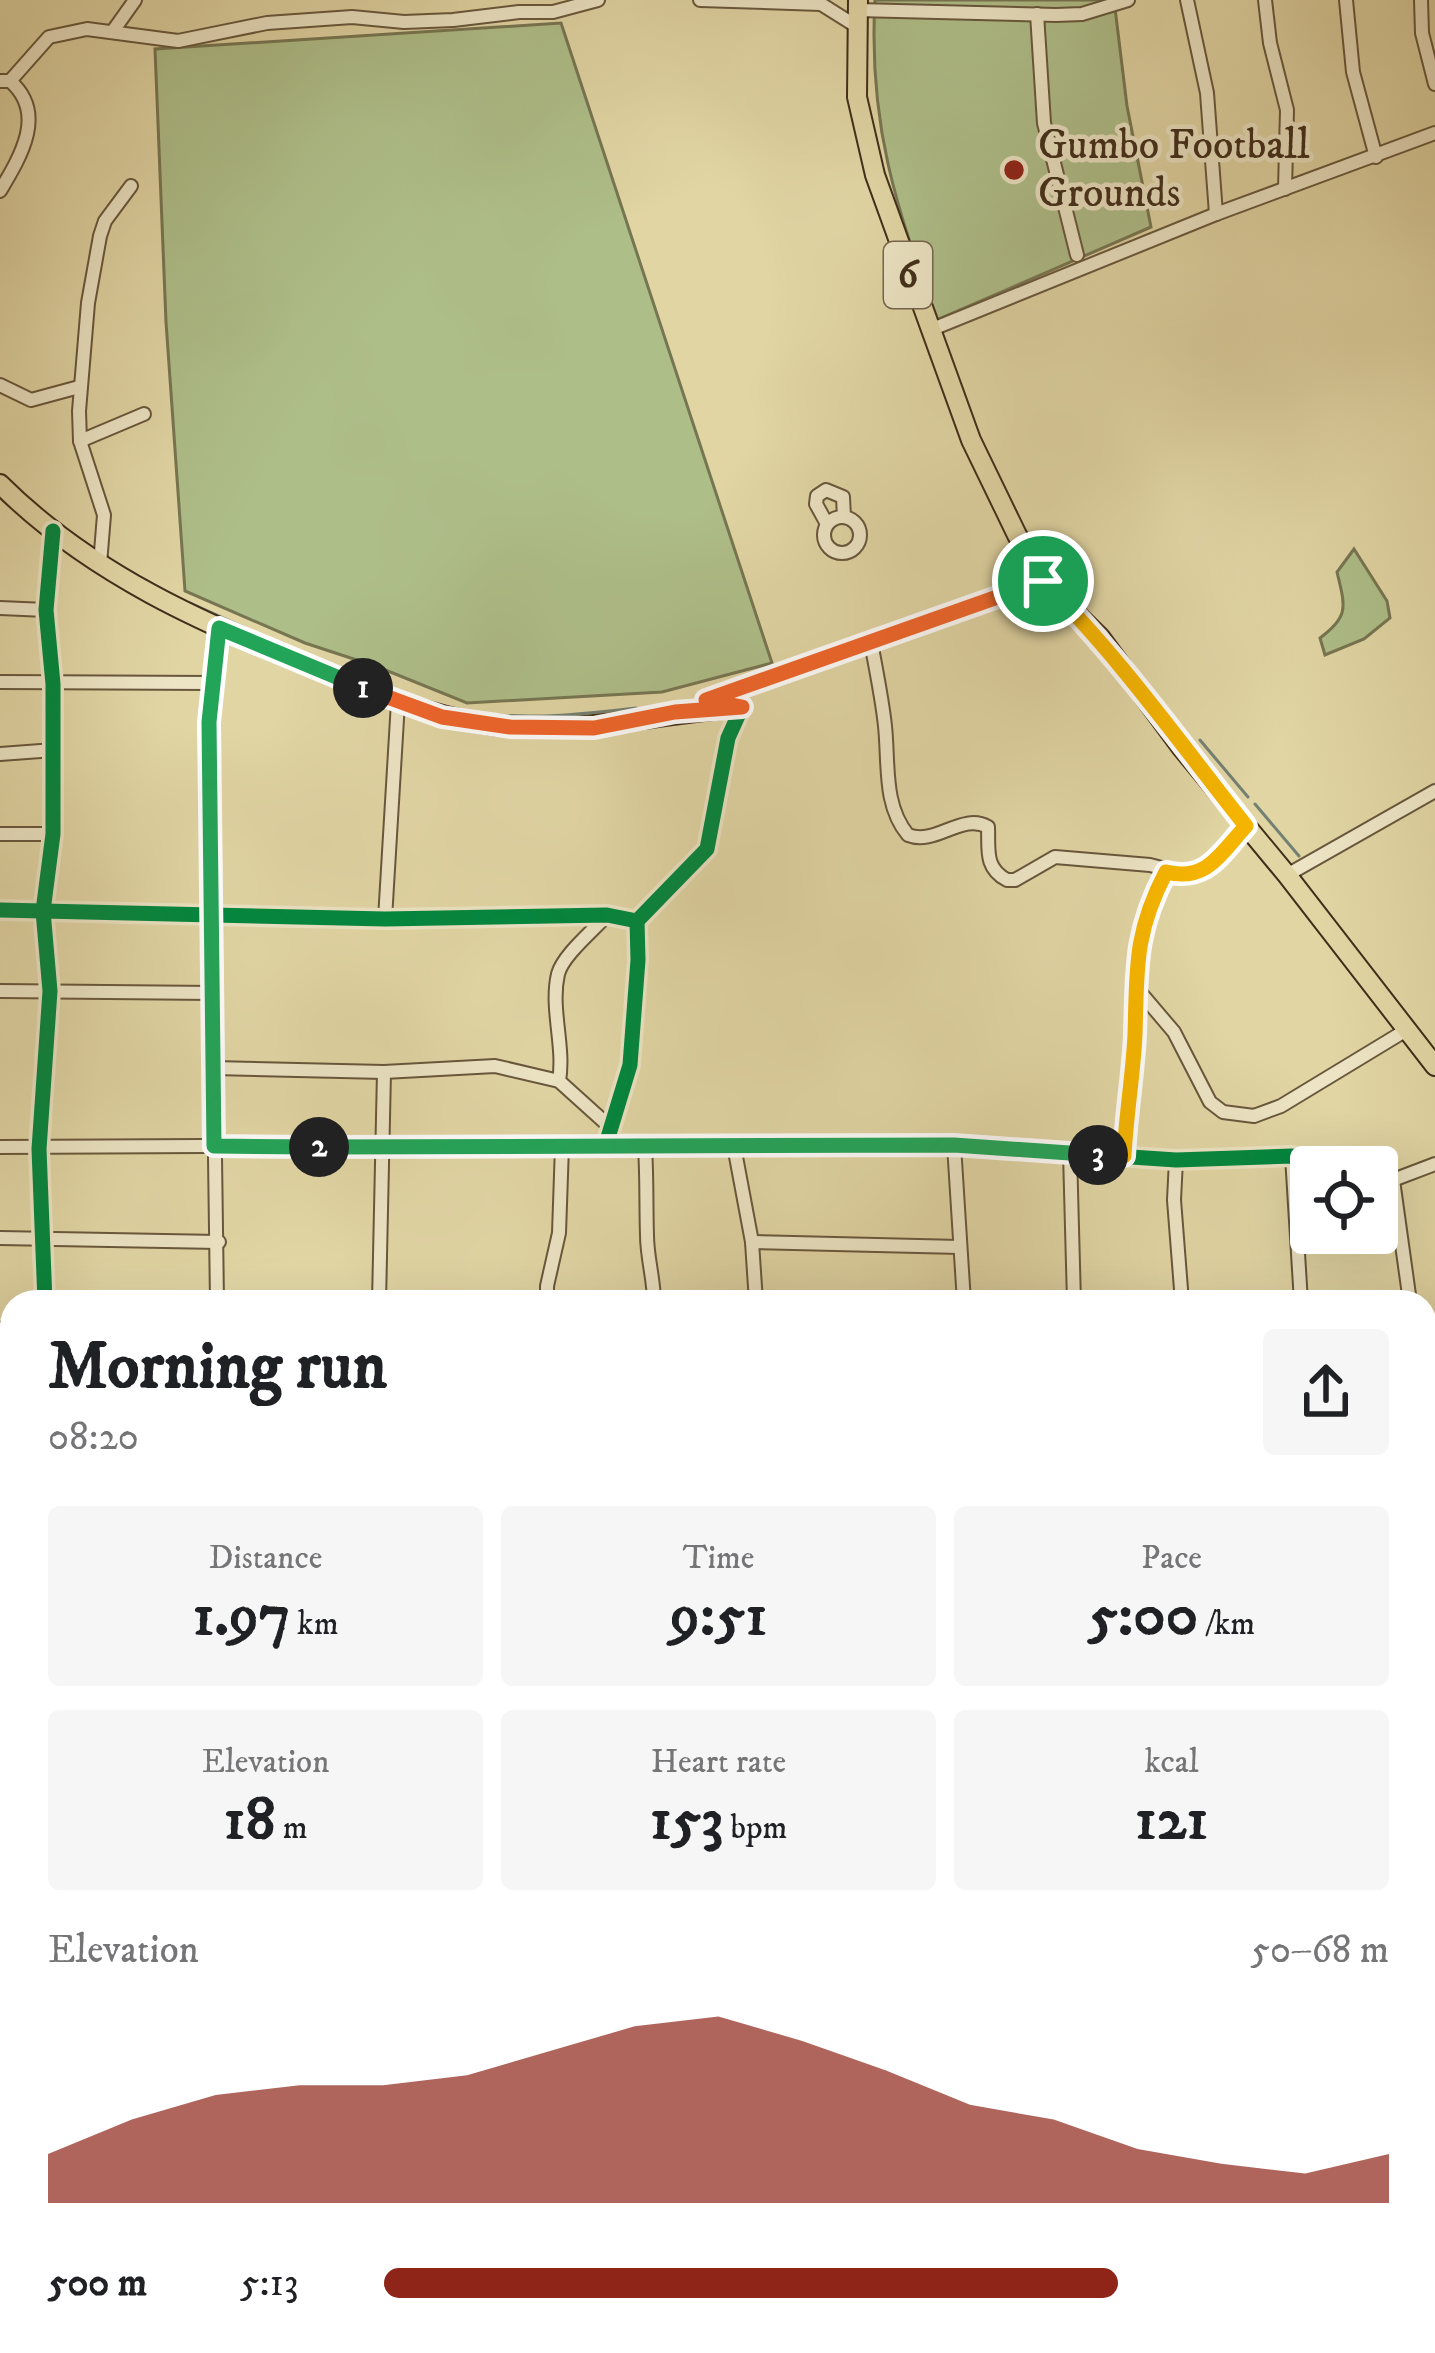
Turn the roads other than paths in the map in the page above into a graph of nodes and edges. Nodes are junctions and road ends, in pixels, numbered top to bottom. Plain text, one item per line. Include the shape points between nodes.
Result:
1 (135, 0) edge
2 (350, 0) edge
3 (598, 0) edge
4 (700, 0) edge
5 (1128, 0) edge
6 (1187, 0) edge
7 (1265, 0) edge
8 (1346, 0) edge
9 (1421, 0) edge
10 (744, 2) edge
11 (826, 2) edge
12 (857, 12) edge
13 (1037, 14) junction
14 (352, 17) junction
15 (112, 32) junction
16 (5, 81) edge
17 (1435, 84) edge
18 (1435, 134) edge
19 (1376, 158) junction
20 (130, 186) dead end
21 (1285, 189) junction
22 (0, 191) edge
23 (1216, 214) junction
24 (1077, 255) dead end
25 (930, 330) junction
26 (0, 385) edge
27 (79, 387) junction
28 (145, 414) dead end
29 (80, 442) junction
30 (0, 484) edge
31 (844, 517) junction
32 (826, 524) junction
33 (53, 531) junction
34 (100, 564) junction
35 (1043, 581) junction
36 (0, 608) edge
37 (46, 610) junction
38 (219, 628) junction
39 (871, 642) junction
40 (0, 682) edge
41 (213, 683) junction
42 (53, 684) junction
43 (398, 702) junction
44 (742, 707) junction
45 (54, 750) junction
46 (0, 754) edge
47 (1435, 791) edge
48 (1246, 826) junction
49 (0, 834) edge
50 (53, 834) junction
51 (1166, 872) junction
52 (1287, 874) junction
53 (0, 910) edge
54 (43, 911) junction
55 (607, 915) junction
56 (213, 916) junction
57 (386, 919) junction
58 (637, 921) junction
59 (1134, 985) junction
60 (0, 991) edge
61 (50, 991) junction
62 (214, 993) junction
63 (1408, 1029) dead end
64 (1435, 1066) edge
65 (213, 1068) junction
66 (385, 1072) junction
67 (559, 1081) junction
68 (610, 1127) junction
69 (606, 1144) junction
70 (954, 1145) junction
71 (214, 1146) junction
72 (562, 1146) junction
73 (734, 1146) junction
74 (0, 1147) edge
75 (385, 1147) junction
76 (645, 1148) dead end
77 (39, 1149) junction
78 (1070, 1153) junction
79 (1124, 1156) junction
80 (1290, 1156) edge
81 (1176, 1160) junction
82 (1435, 1164) edge
83 (1398, 1178) edge
84 (1398, 1210) edge
85 (0, 1238) edge
86 (45, 1239) junction
87 (219, 1242) junction
88 (752, 1242) junction
89 (960, 1247) junction
90 (1298, 1254) edge
91 (45, 1290) edge
92 (217, 1290) edge
93 (379, 1290) edge
94 (547, 1290) edge
95 (654, 1290) edge
96 (755, 1290) edge
97 (963, 1290) edge
98 (1074, 1290) edge
99 (1181, 1290) edge
100 (1300, 1290) edge
101 (1408, 1290) edge

1 - 15 street
2 - 14 street
3 - 14 street via 453,20
4 - 10 street
5 - 13 street via 1082,14
6 - 23 street via 1207,94
7 - 21 street via 1287,110
8 - 19 street via 1353,72
9 - 17 street
10 - 11 street
11 - 12 street
12 - 13 street
12 - 25 main road, 6 via 863,133
13 - 24 street via 1044,123
14 - 15 street via 178,41
15 - 16 street via 49,37
16 - 22 street via 28,99 30,124
18 - 19 street
19 - 21 street
20 - 27 street via 100,236
21 - 23 street
23 - 25 street
25 - 35 main road, 6 via 971,440
26 - 27 street via 32,400
27 - 29 street
28 - 29 street
29 - 34 street via 104,515
30 - 33 main road
31 - 32 street
31 - 32 street via 843,497 826,490 816,504
31 - 32 street via 860,533 848,552 827,546
33 - 34 main road
33 - 37 street
34 - 38 main road
35 - 39 main road
35 - 48 main road via 1100,637
36 - 37 street
37 - 42 street
38 - 41 street
38 - 43 main road
39 - 44 main road via 706,700
39 - 51 street via 891,802 908,835 928,838 983,823 986,855 1007,880 1054,857
40 - 42 street
41 - 42 street
41 - 56 street
42 - 45 street
43 - 44 main road via 461,721 546,728
43 - 57 street
44 - 58 street via 706,849
45 - 46 street
45 - 50 street
47 - 52 street
48 - 51 street via 1203,871
48 - 52 main road
49 - 50 street
50 - 54 street
51 - 59 street via 1142,924
52 - 64 main road
53 - 54 street
54 - 56 street
54 - 61 street
55 - 57 street
55 - 58 street
55 - 67 street via 558,970
56 - 57 street
56 - 62 street
58 - 68 street via 630,1065
59 - 63 street via 1223,1112 1254,1116 1281,1106
59 - 79 street
60 - 61 street
61 - 62 street
61 - 77 street
62 - 65 street
65 - 66 street
65 - 71 street
66 - 67 street via 495,1066
66 - 75 street
67 - 68 street
68 - 69 street
69 - 72 street
69 - 73 street
70 - 73 street
70 - 78 street
70 - 89 street
71 - 75 street
71 - 77 street
71 - 87 street
72 - 75 street
72 - 94 street via 559,1233
73 - 88 street
74 - 77 street
75 - 93 street
76 - 95 street
77 - 86 street
78 - 79 street
78 - 98 street
79 - 81 street
80 - 81 street
81 - 99 street
82 - 83 street
84 - 101 street
85 - 86 street
86 - 87 street
86 - 91 street
87 - 92 street
88 - 89 street
88 - 96 street
89 - 97 street
90 - 100 street

